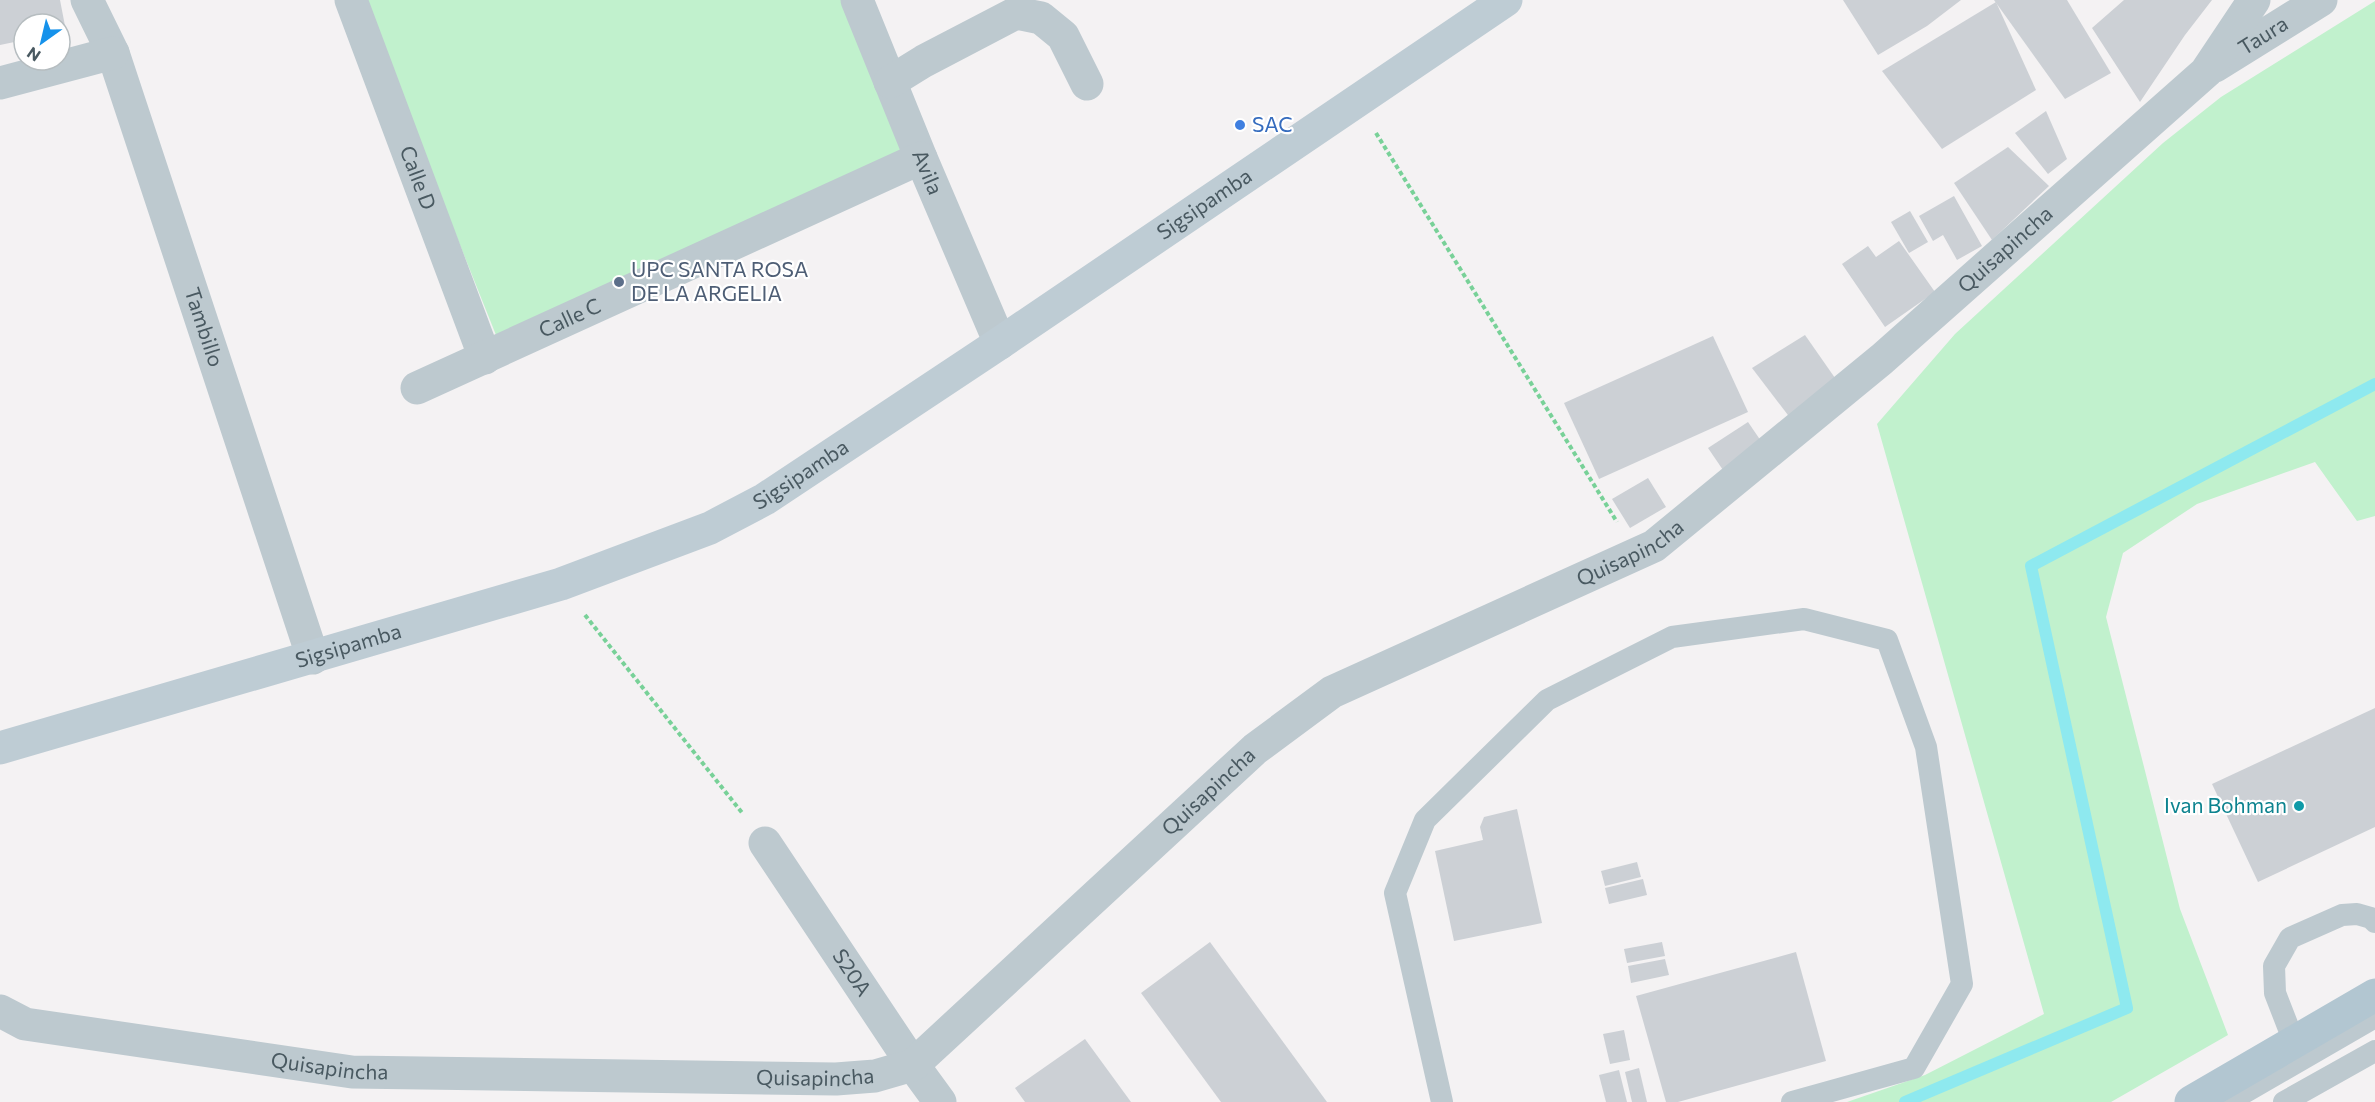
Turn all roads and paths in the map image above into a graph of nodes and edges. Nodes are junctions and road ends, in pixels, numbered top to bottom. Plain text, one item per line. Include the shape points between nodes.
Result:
1 (87, 0) edge
2 (351, 0) edge
3 (857, 0) edge
4 (1506, 0) edge
5 (2254, 0) edge
6 (2321, 0) edge
7 (113, 53) junction
8 (2206, 72) junction
9 (890, 82) junction
10 (0, 83) edge
11 (1087, 84) dead end
12 (1356, 102) junction
13 (921, 158) junction
14 (1000, 343) junction
15 (485, 358) junction
16 (417, 388) dead end
17 (1637, 553) junction
18 (561, 584) junction
19 (313, 658) junction
20 (0, 748) edge
21 (765, 843) joint
22 (2375, 922) edge
23 (2375, 995) edge
24 (0, 1011) edge
25 (2375, 1017) edge
26 (2294, 1042) junction
27 (2375, 1051) edge
28 (913, 1065) junction
29 (940, 1102) edge
30 (1442, 1102) edge
31 (1792, 1102) edge
32 (2191, 1102) edge
33 (2228, 1102) edge
34 (2284, 1102) edge

1 - 7 street, Tambillo
2 - 15 street, Calle D
3 - 9 street, Avila
4 - 12 street, Sigsipamba
5 - 8 street, Quisapincha
6 - 8 street, Taura
7 - 10 street
7 - 19 street, Tambillo
8 - 17 street, Quisapincha via 1882,358 1654,546
9 - 11 street via 1016,13 1041,18 1063,36
9 - 13 street, Avila
12 - 14 street, Sigsipamba
12 - 17 path
13 - 14 street, Avila
13 - 15 street, Calle C
14 - 18 street, Sigsipamba via 765,499 710,528
15 - 16 street, Calle C
17 - 28 street, Quisapincha via 1332,692 1255,749
18 - 19 street, Sigsipamba
18 - 21 path
19 - 20 street, Sigsipamba
21 - 28 street, S20A
22 - 26 lane via 2357,914 2342,915 2290,938 2274,966 2275,993
23 - 26 main road
24 - 28 street, Quisapincha via 25,1024 352,1072 836,1079 875,1076
25 - 33 lane
26 - 32 main road
27 - 34 lane
28 - 29 street, S20A
30 - 31 lane via 1395,892 1425,820 1547,700 1672,637 1804,619 1887,640 1926,747 1962,984 1914,1068

